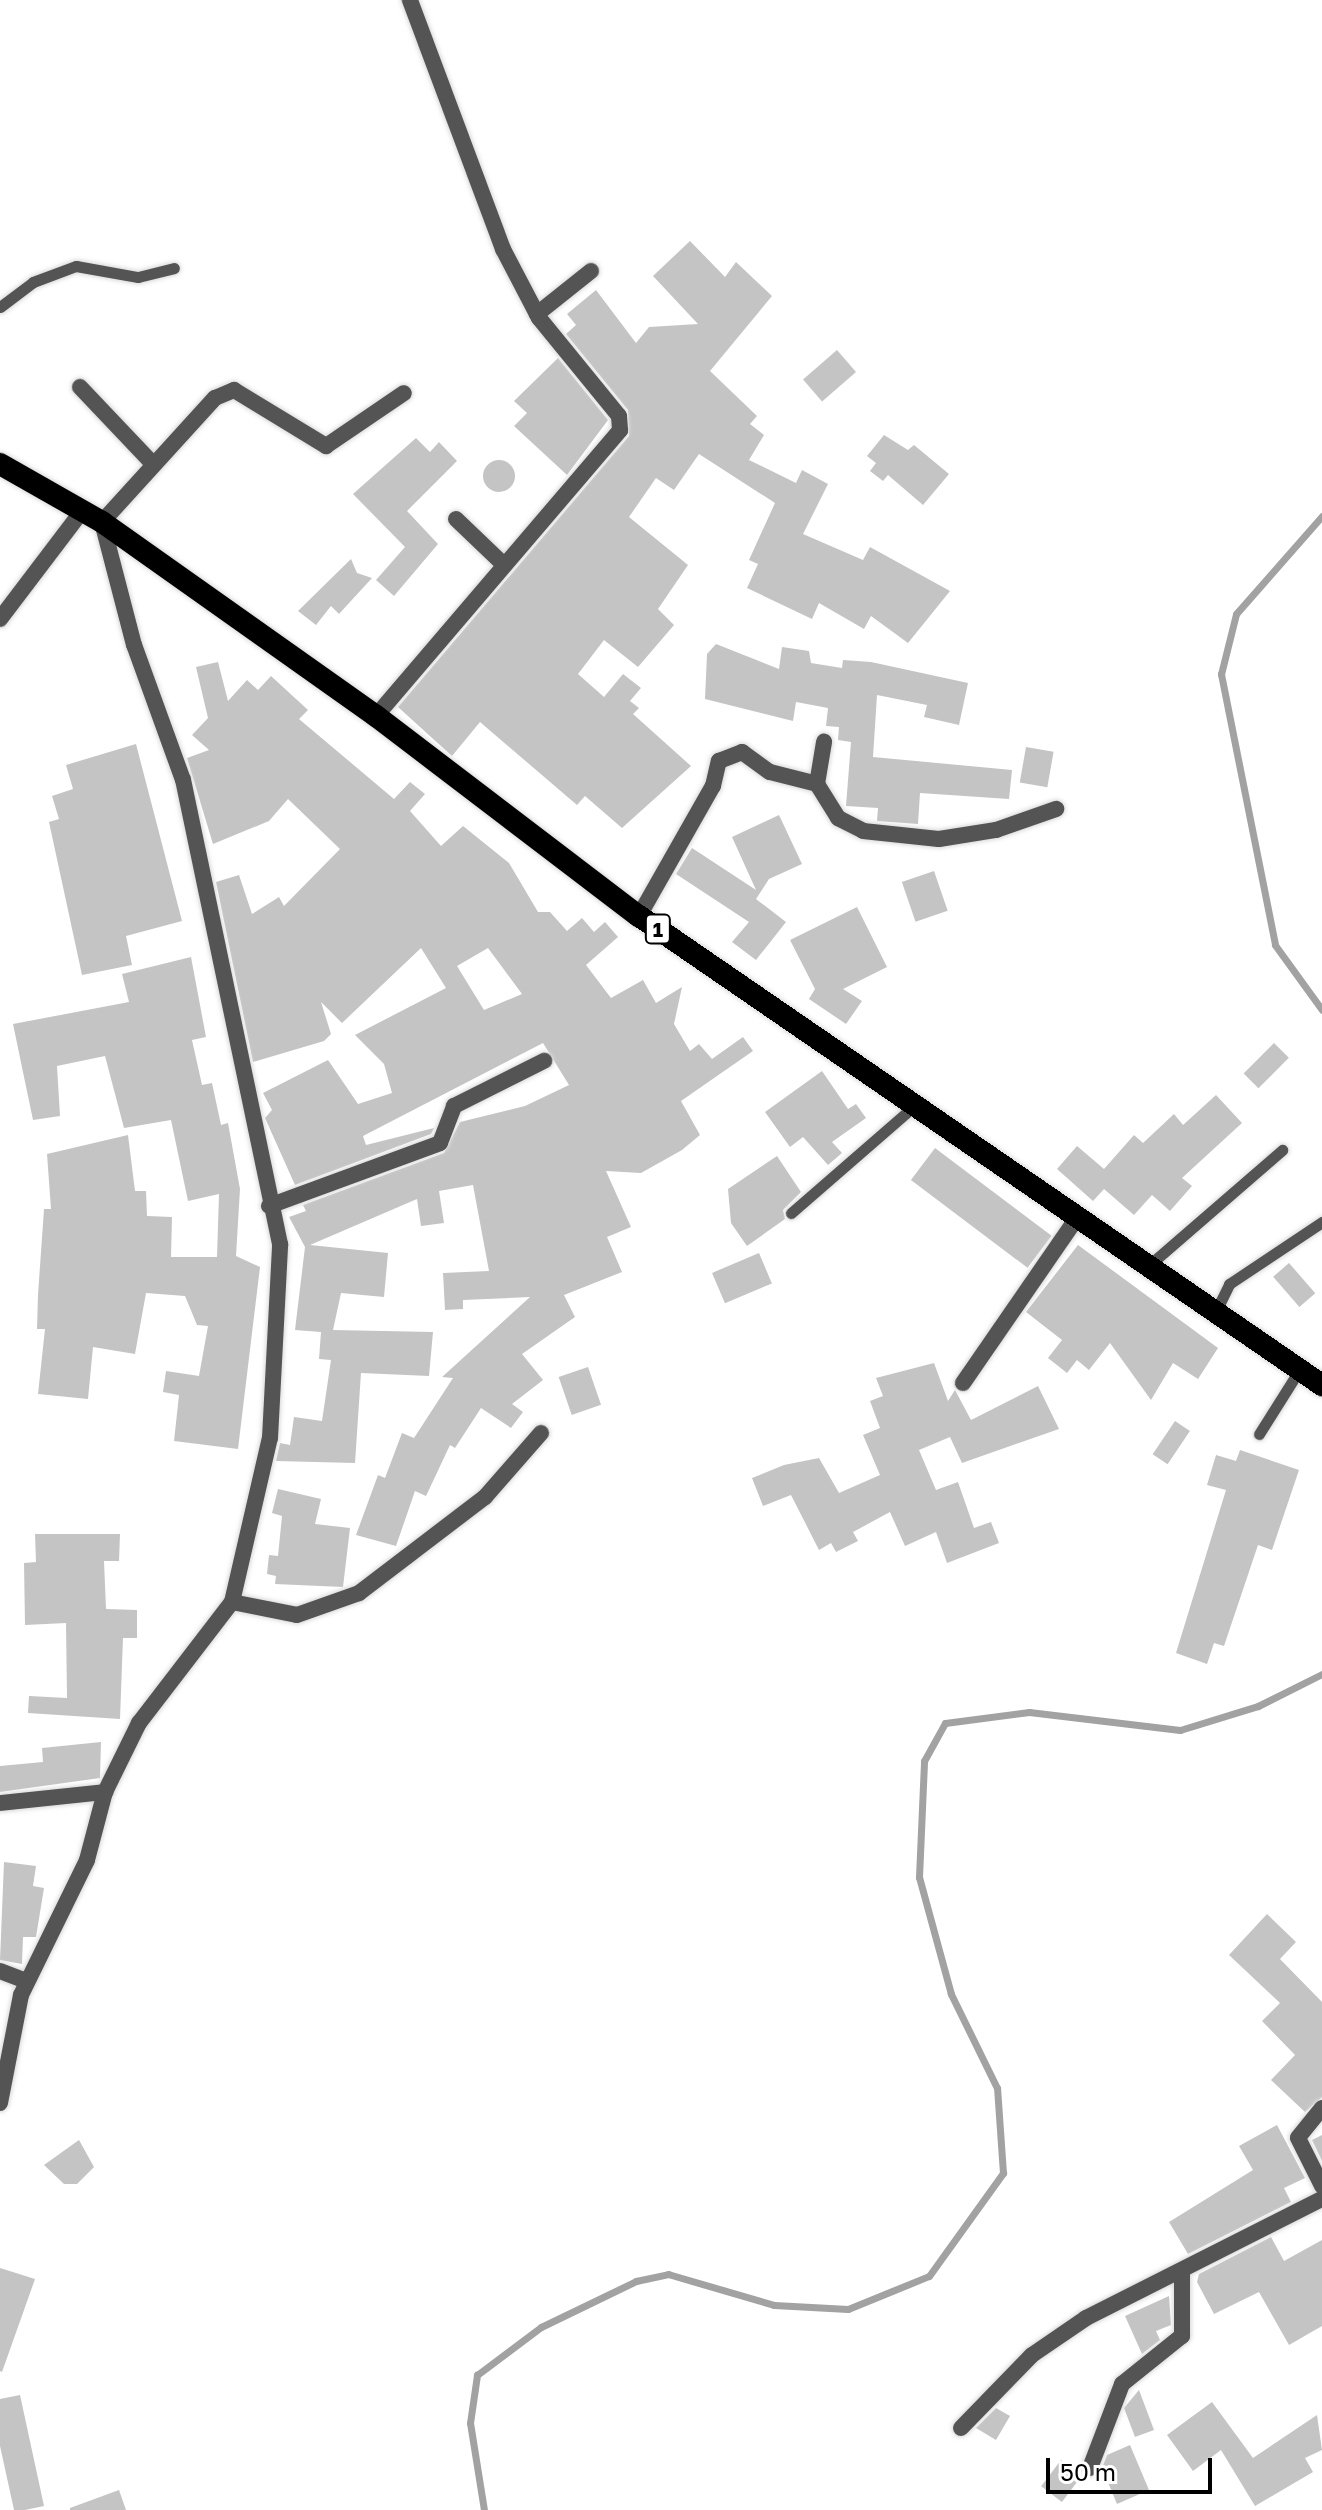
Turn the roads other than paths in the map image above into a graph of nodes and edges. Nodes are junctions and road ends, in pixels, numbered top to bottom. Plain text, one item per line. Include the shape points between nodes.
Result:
1 (410, 0) edge
2 (174, 268) dead end
3 (591, 271) dead end
4 (0, 307) edge
5 (537, 314) junction
6 (80, 387) dead end
7 (404, 393) dead end
8 (152, 463) junction
9 (0, 464) edge
10 (92, 517) junction
11 (456, 519) dead end
12 (502, 563) junction
13 (0, 619) edge
14 (376, 716) junction
15 (824, 742) dead end
16 (817, 784) junction
17 (1056, 809) dead end
18 (639, 916) junction
19 (544, 1061) dead end
20 (913, 1107) junction
21 (1282, 1150) dead end
22 (269, 1206) junction
23 (791, 1213) dead end
24 (1079, 1215) junction
25 (1322, 1222) edge
26 (1146, 1267) junction
27 (1216, 1311) junction
28 (1298, 1372) junction
29 (963, 1383) dead end
30 (1322, 1385) edge
31 (541, 1433) dead end
32 (1259, 1434) dead end
33 (232, 1602) junction
34 (105, 1792) junction
35 (0, 1803) edge
36 (0, 1971) edge
37 (26, 1981) junction
38 (2, 2062) edge
39 (0, 2103) edge
40 (1322, 2108) edge
41 (1322, 2186) edge
42 (1322, 2199) edge
43 (1182, 2271) junction
44 (961, 2428) dead end
45 (1090, 2468) dead end

1 - 5 street via 503,249
2 - 4 lane via 138,277 76,266 33,282
3 - 5 street
5 - 12 street via 619,416 620,430
6 - 8 street
7 - 8 street via 326,446 307,442 234,390 201,408
8 - 10 street
9 - 10 highway, 1
10 - 13 street
10 - 14 highway, 1
10 - 22 street via 183,780
11 - 12 street
12 - 14 street
14 - 18 highway, 1
15 - 16 street
16 - 17 street via 838,818 863,831 939,839 996,830
16 - 18 street via 728,753
18 - 20 highway, 1
19 - 22 street via 454,1106 440,1143
20 - 23 lane
20 - 24 highway, 1
21 - 26 lane
22 - 33 street via 281,1263 270,1438
24 - 26 highway, 1
24 - 29 street
25 - 27 lane via 1229,1284
26 - 27 highway, 1
27 - 28 highway, 1
28 - 30 highway, 1
28 - 32 lane
31 - 33 street via 485,1497 359,1593 297,1615
33 - 34 street via 139,1723
34 - 35 street
34 - 37 street via 87,1860
36 - 37 street
37 - 38 street
38 - 39 street
40 - 41 street via 1298,2138
42 - 43 street
43 - 44 street via 1086,2318 1032,2355
43 - 45 street via 1182,2336 1122,2384

